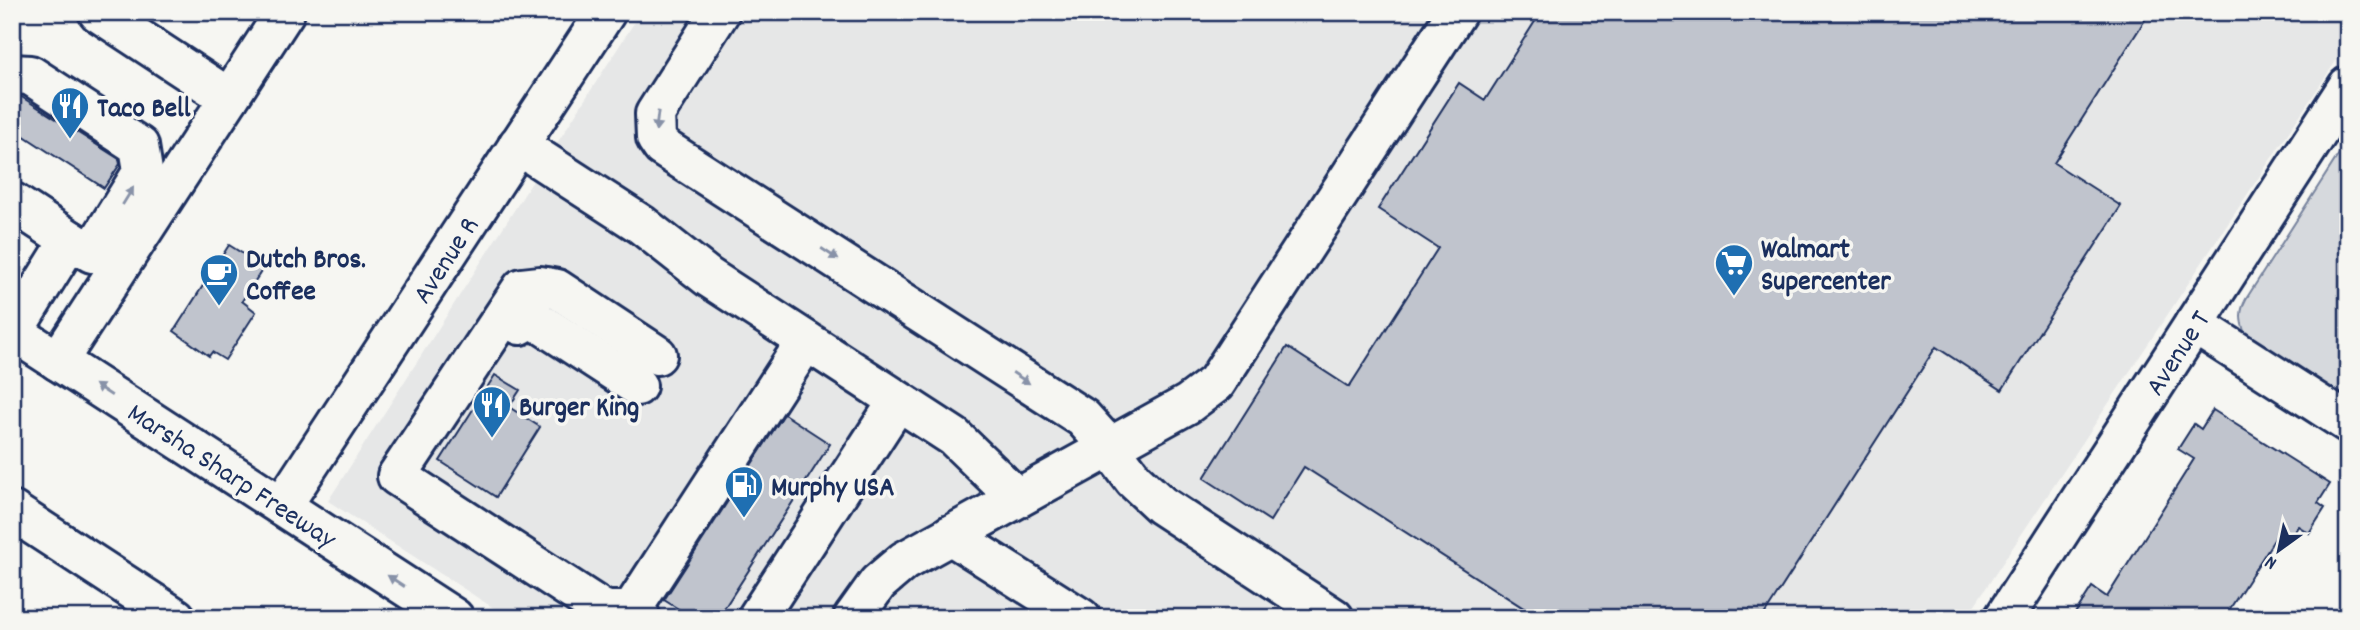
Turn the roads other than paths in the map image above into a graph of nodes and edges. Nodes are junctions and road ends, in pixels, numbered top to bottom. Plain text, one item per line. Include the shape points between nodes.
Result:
1 (98, 12) edge
2 (285, 12) edge
3 (606, 12) edge
4 (720, 12) edge
5 (1457, 12) edge
6 (12, 74) edge
7 (2348, 86) edge
8 (229, 98) junction
9 (518, 145) junction
10 (12, 202) edge
11 (81, 247) junction
12 (2194, 324) junction
13 (12, 331) edge
14 (806, 341) junction
15 (58, 361) junction
16 (898, 401) junction
17 (2348, 423) edge
18 (1110, 448) junction
19 (12, 493) edge
20 (429, 497) junction
21 (1016, 498) junction
22 (282, 506) junction
23 (12, 511) edge
24 (950, 535) junction
25 (167, 612) edge
26 (636, 615) edge
27 (454, 618) edge
28 (757, 618) edge
29 (853, 618) edge
30 (1081, 618) edge
31 (1334, 618) edge
32 (2004, 618) edge

1 - 8 main road
2 - 8 main road
3 - 9 main road, Avenue R
4 -> 18 main road via 655,114 656,138 662,147 1083,418
5 - 18 main road via 1216,383
11 -> 6 main road via 143,171 139,146 30,75
7 - 12 main road, Avenue T
8 - 15 main road
9 - 14 main road via 642,225 708,277
9 - 22 main road, Avenue R
10 - 11 main road
11 - 13 main road
12 - 17 main road
12 - 32 main road, Avenue T
13 - 15 main road, Marsha Sharp Freeway
14 - 16 main road
14 - 26 main road
22 -> 15 main road, Marsha Sharp Freeway
16 - 21 main road via 954,437
16 - 28 main road
18 - 21 main road
18 - 31 main road via 1161,505
19 - 25 main road
20 - 20 main road via 397,476 522,288 540,285 557,289 648,369 528,320 520,325 424,470 422,480
20 - 26 main road via 600,608
21 - 24 main road
27 -> 22 main road, Marsha Sharp Freeway
23 - 25 main road
24 - 29 main road via 891,571
24 - 30 main road

